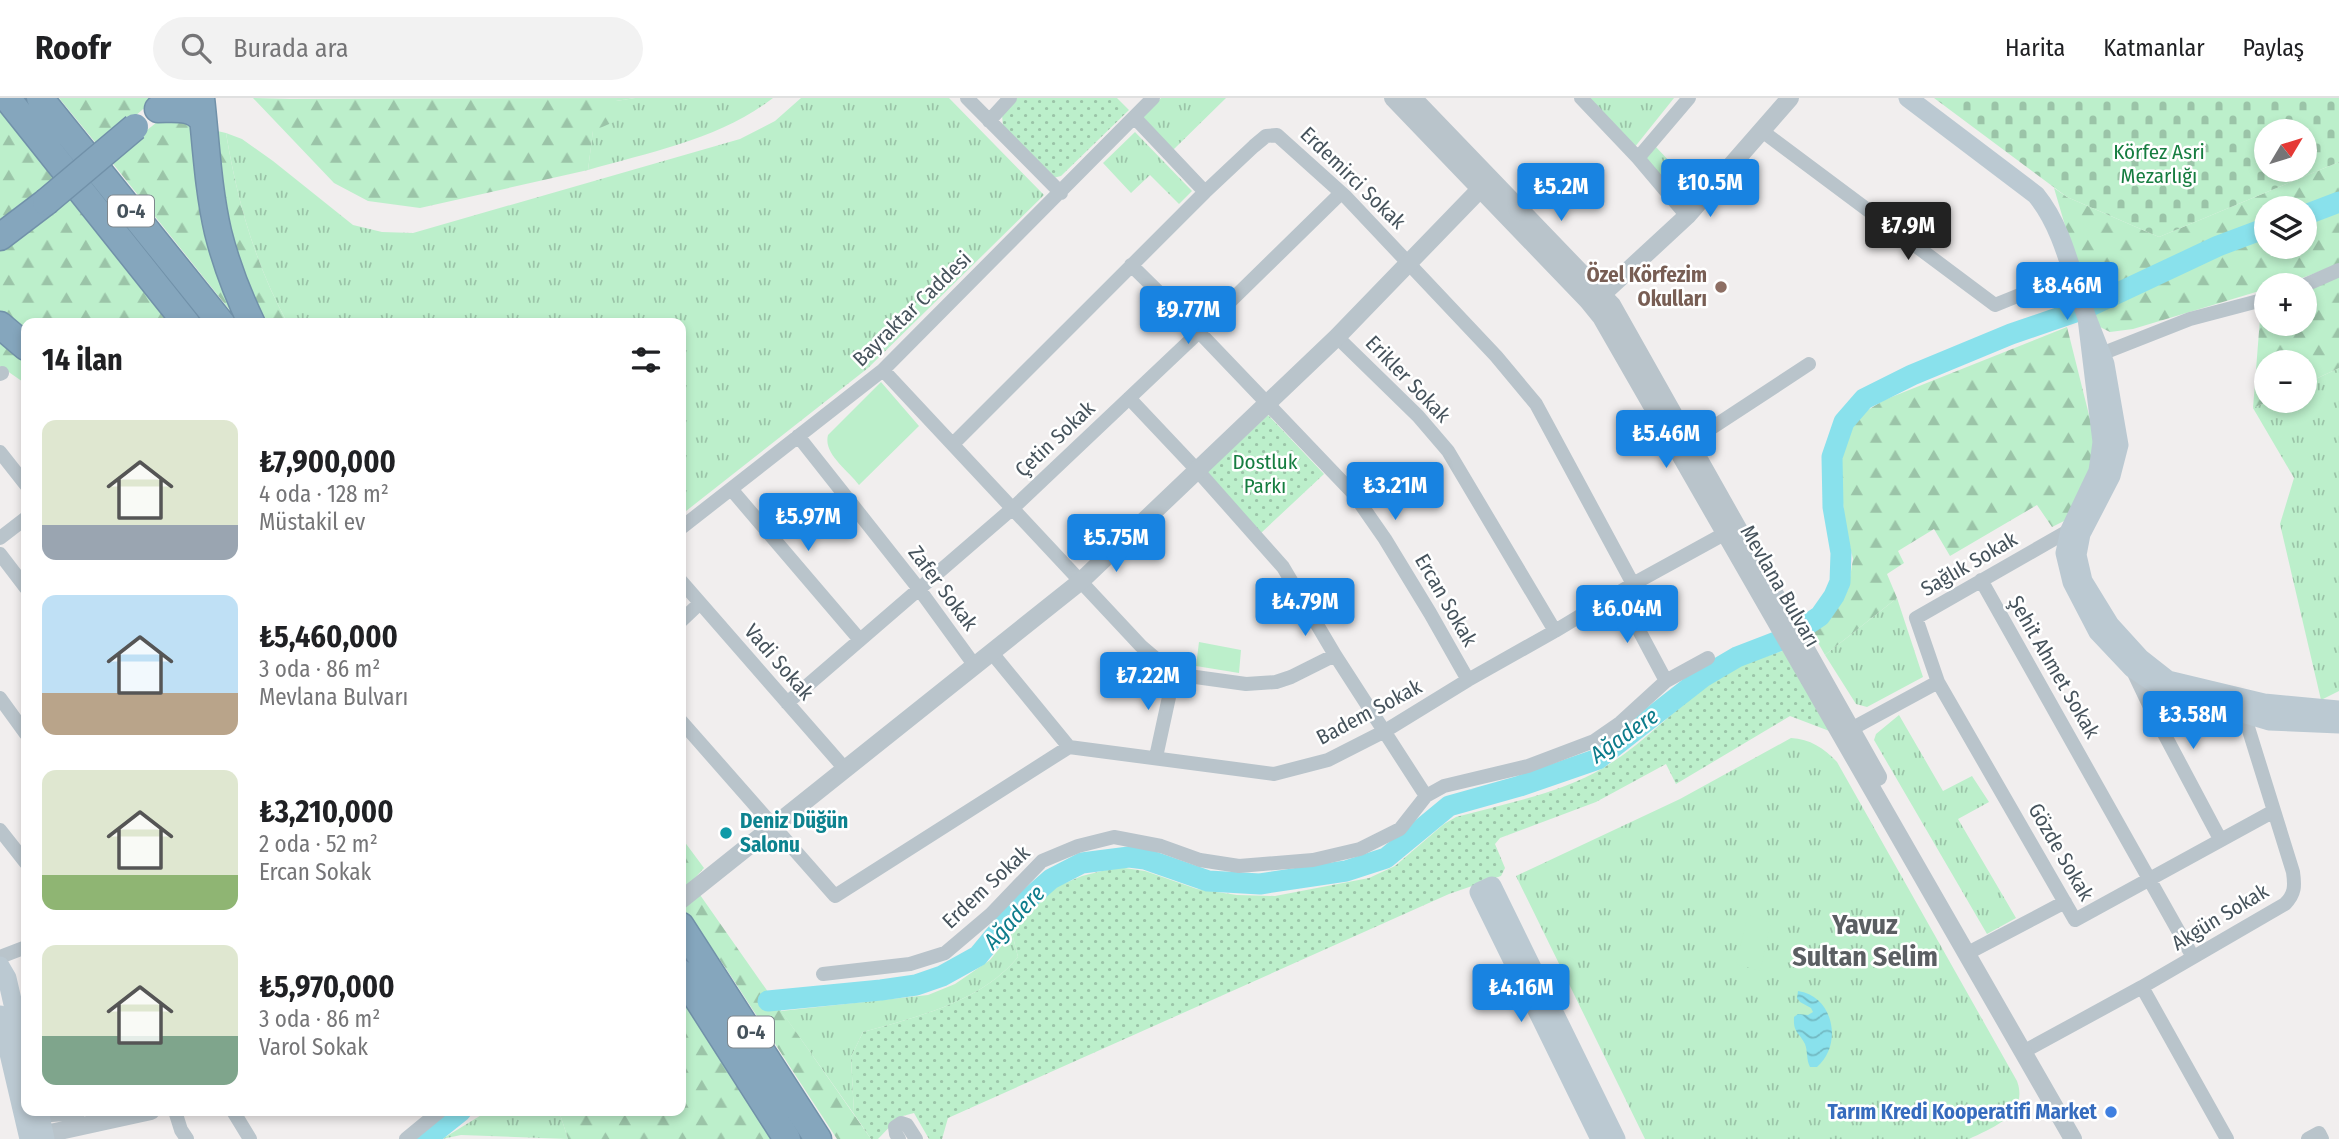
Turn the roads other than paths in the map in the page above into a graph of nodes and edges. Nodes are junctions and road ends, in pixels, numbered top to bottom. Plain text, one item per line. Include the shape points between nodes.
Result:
1 (7, 98) edge
2 (40, 98) edge
3 (967, 98) edge
4 (1010, 98) edge
5 (1153, 98) edge
6 (1393, 98) edge
7 (1413, 98) edge
8 (1581, 98) edge
9 (1689, 98) edge
10 (1790, 98) edge
11 (1908, 98) edge
12 (165, 104) edge
13 (202, 109) edge
14 (1135, 118) junction
15 (989, 121) junction
16 (1762, 131) junction
17 (1638, 158) junction
18 (1486, 184) junction
19 (1205, 192) junction
20 (1061, 193) junction
21 (1341, 193) junction
22 (1687, 216) junction
23 (0, 237) edge
24 (1409, 263) junction
25 (1131, 265) junction
26 (2339, 270) edge
27 (2072, 274) junction
28 (2317, 280) edge
29 (1597, 299) junction
30 (2254, 302) edge
31 (182, 318) edge
32 (217, 318) edge
33 (249, 318) edge
34 (0, 325) edge
35 (1199, 332) junction
36 (1337, 337) junction
37 (21, 343) edge
38 (2096, 361) junction
39 (1809, 364) dead end
40 (883, 370) junction
41 (1129, 398) junction
42 (1268, 405) junction
43 (798, 436) junction
44 (953, 444) junction
45 (1683, 447) junction
46 (0, 452) edge
47 (1197, 470) junction
48 (21, 479) edge
49 (731, 489) junction
50 (1013, 508) junction
51 (2089, 520) junction
52 (21, 522) edge
53 (686, 524) edge
54 (2070, 530) junction
55 (1724, 534) junction
56 (0, 538) edge
57 (0, 554) edge
58 (1082, 580) junction
59 (1981, 580) junction
60 (21, 581) edge
61 (1633, 584) junction
62 (686, 587) edge
63 (919, 589) junction
64 (1619, 593) junction
65 (700, 603) junction
66 (1776, 612) junction
67 (686, 616) edge
68 (1555, 631) junction
69 (859, 640) junction
70 (992, 653) junction
71 (1335, 655) junction
72 (1708, 659) dead end
73 (2136, 663) junction
74 (975, 666) junction
75 (1174, 674) junction
76 (1468, 680) junction
77 (1666, 681) junction
78 (1938, 682) junction
79 (0, 698) edge
80 (788, 703) junction
81 (2241, 705) junction
82 (2339, 710) edge
83 (2339, 724) edge
84 (21, 727) edge
85 (686, 727) edge
86 (1385, 731) junction
87 (1845, 732) junction
88 (1069, 747) junction
89 (1156, 757) junction
90 (846, 770) junction
91 (1426, 796) junction
92 (2274, 811) junction
93 (774, 828) junction
94 (0, 830) edge
95 (2220, 839) junction
96 (21, 857) edge
97 (2150, 878) junction
98 (686, 897) edge
99 (2065, 902) junction
100 (686, 934) edge
101 (21, 949) edge
102 (1970, 951) junction
103 (0, 957) edge
104 (2193, 957) junction
105 (0, 966) edge
106 (824, 974) dead end
107 (686, 981) edge
108 (2141, 987) junction
109 (1, 1027) edge
110 (21, 1032) edge
111 (2027, 1050) junction
112 (21, 1080) edge
113 (34, 1116) edge
114 (129, 1116) edge
115 (177, 1116) edge
116 (236, 1116) edge
117 (433, 1116) edge
118 (36, 1137) edge
119 (187, 1139) edge
120 (250, 1139) edge
121 (407, 1139) edge
122 (787, 1139) edge
123 (818, 1139) edge
124 (899, 1139) edge
125 (916, 1139) edge
126 (1600, 1139) edge
127 (1616, 1139) edge
128 (2073, 1139) edge
129 (2085, 1139) edge
130 (2227, 1139) edge
131 (2308, 1139) edge
132 (2322, 1139) edge

1 - 31 highway, O-4
2 - 32 highway, O-4
3 - 15 street
4 - 15 street
5 - 14 street, Bayraktar Caddesi
6 - 18 street, Mevlana Bulvarı
7 - 18 street, Mevlana Bulvarı
8 - 17 street
9 - 17 street
10 - 16 street
11 - 27 main road via 2036,195 2053,219
12 - 13 highway via 198,113
12 - 23 highway, bridge
13 - 33 highway via 218,232
14 - 19 street
14 - 20 street, Bayraktar Caddesi
15 - 20 street
16 - 22 street
16 - 27 street via 1995,304
17 - 22 street
18 - 24 street
18 - 29 street, Mevlana Bulvarı
19 - 21 street, Erdemirci Sokak via 1266,136 1277,135
19 - 25 street, Erdemirci Sokak
20 - 40 street, Bayraktar Caddesi
21 - 24 street, Erdemirci Sokak
21 - 35 street, Çetin Sokak
22 - 29 street
24 - 36 street
24 - 61 street, Erdemirci Sokak via 1536,404
25 - 35 street, Ercan Sokak
25 - 44 street, Erdemirci Sokak
26 - 28 street
27 - 38 main road
29 - 45 street, Mevlana Bulvarı
30 - 38 street via 2190,319
34 - 37 highway
35 - 41 street, Çetin Sokak
35 - 42 street, Ercan Sokak
36 - 42 street
36 - 68 street, Erikler Sokak via 1418,415 1448,451
38 - 51 main road via 2119,445 2112,475
38 - 54 main road via 2102,442 2098,471
39 - 45 street
40 - 43 street, Bayraktar Caddesi
40 - 44 street
41 - 47 street
41 - 50 street, Çetin Sokak
42 - 47 street
42 - 76 street, Ercan Sokak via 1353,493
43 - 49 street, Bayraktar Caddesi
43 - 63 street, Zafer Sokak
44 - 50 street
45 - 55 street, Mevlana Bulvarı
45 - 66 street, Mevlana Bulvarı
46 - 48 street
47 - 58 street
47 - 71 street via 1283,567
49 - 53 street, Bayraktar Caddesi
49 - 69 street
50 - 58 street
50 - 63 street, Çetin Sokak
51 - 54 street, Sağlık Sokak
51 - 73 main road via 2077,555 2083,581
52 - 56 street
54 - 59 street, Sağlık Sokak
54 - 73 main road via 2065,553 2072,582 2098,632
55 - 61 street, Badem Sokak
55 - 66 street, Mevlana Bulvarı
57 - 60 street
58 - 70 street
58 - 75 street via 1147,652
59 - 78 street, Sağlık Sokak via 1916,618
59 - 97 street, Şehit Ahmet Sokak
61 - 64 street, Badem Sokak
62 - 65 street, Vadi Sokak
63 - 69 street, Çetin Sokak
63 - 74 street, Zafer Sokak
64 - 68 street, Badem Sokak
64 - 77 street
65 - 67 street
65 - 80 street, Vadi Sokak
66 - 87 street, Mevlana Bulvarı
68 - 76 street, Badem Sokak
69 - 80 street, Çetin Sokak
70 - 74 street
70 - 88 street
71 - 75 street via 1291,677 1263,684
71 - 86 street
72 - 77 street, Erdem Sokak
73 - 81 main road via 2168,680
73 - 95 street via 2151,709
74 - 90 street
75 - 89 street
76 - 86 street, Badem Sokak
77 - 91 street, Erdem Sokak via 1594,741 1521,768 1455,782
78 - 87 street
78 - 99 street, Gözde Sokak
79 - 84 street
80 - 90 street, Vadi Sokak
81 - 82 main road
81 - 83 main road via 2269,721
81 - 92 street, Akgün Sokak
85 - 93 street
86 - 89 street, Badem Sokak via 1328,761 1274,774
86 - 91 street
87 - 102 street, Mevlana Bulvarı
88 - 89 street, Badem Sokak
88 - 93 street via 835,896
90 - 93 street
91 - 106 street, Erdem Sokak via 1400,829 1360,849 1313,860 1239,866 1114,837 1078,846 1042,861 945,953 910,964
92 - 95 street, Gözde Sokak
92 - 104 street, Akgün Sokak via 2293,872 2291,897
93 - 98 street
94 - 96 street
95 - 97 street, Gözde Sokak
97 - 99 street, Gözde Sokak via 2075,920
97 - 104 street, Şehit Ahmet Sokak
99 - 102 street
100 - 123 highway, O-4
101 - 103 street
102 - 111 street, Mevlana Bulvarı
104 - 108 street, Akgün Sokak
105 - 110 main road
107 - 122 highway, O-4
108 - 111 street, Akgün Sokak
108 - 130 street
109 - 112 main road
111 - 128 street, Mevlana Bulvarı
111 - 129 street, Mevlana Bulvarı
113 - 118 main road
114 - 118 street
115 - 119 street
116 - 120 street
117 - 121 street
124 - 125 street via 895,1127 901,1123
126 - 127 main road via 1479,892 1492,886
131 - 132 street via 2319,1133

